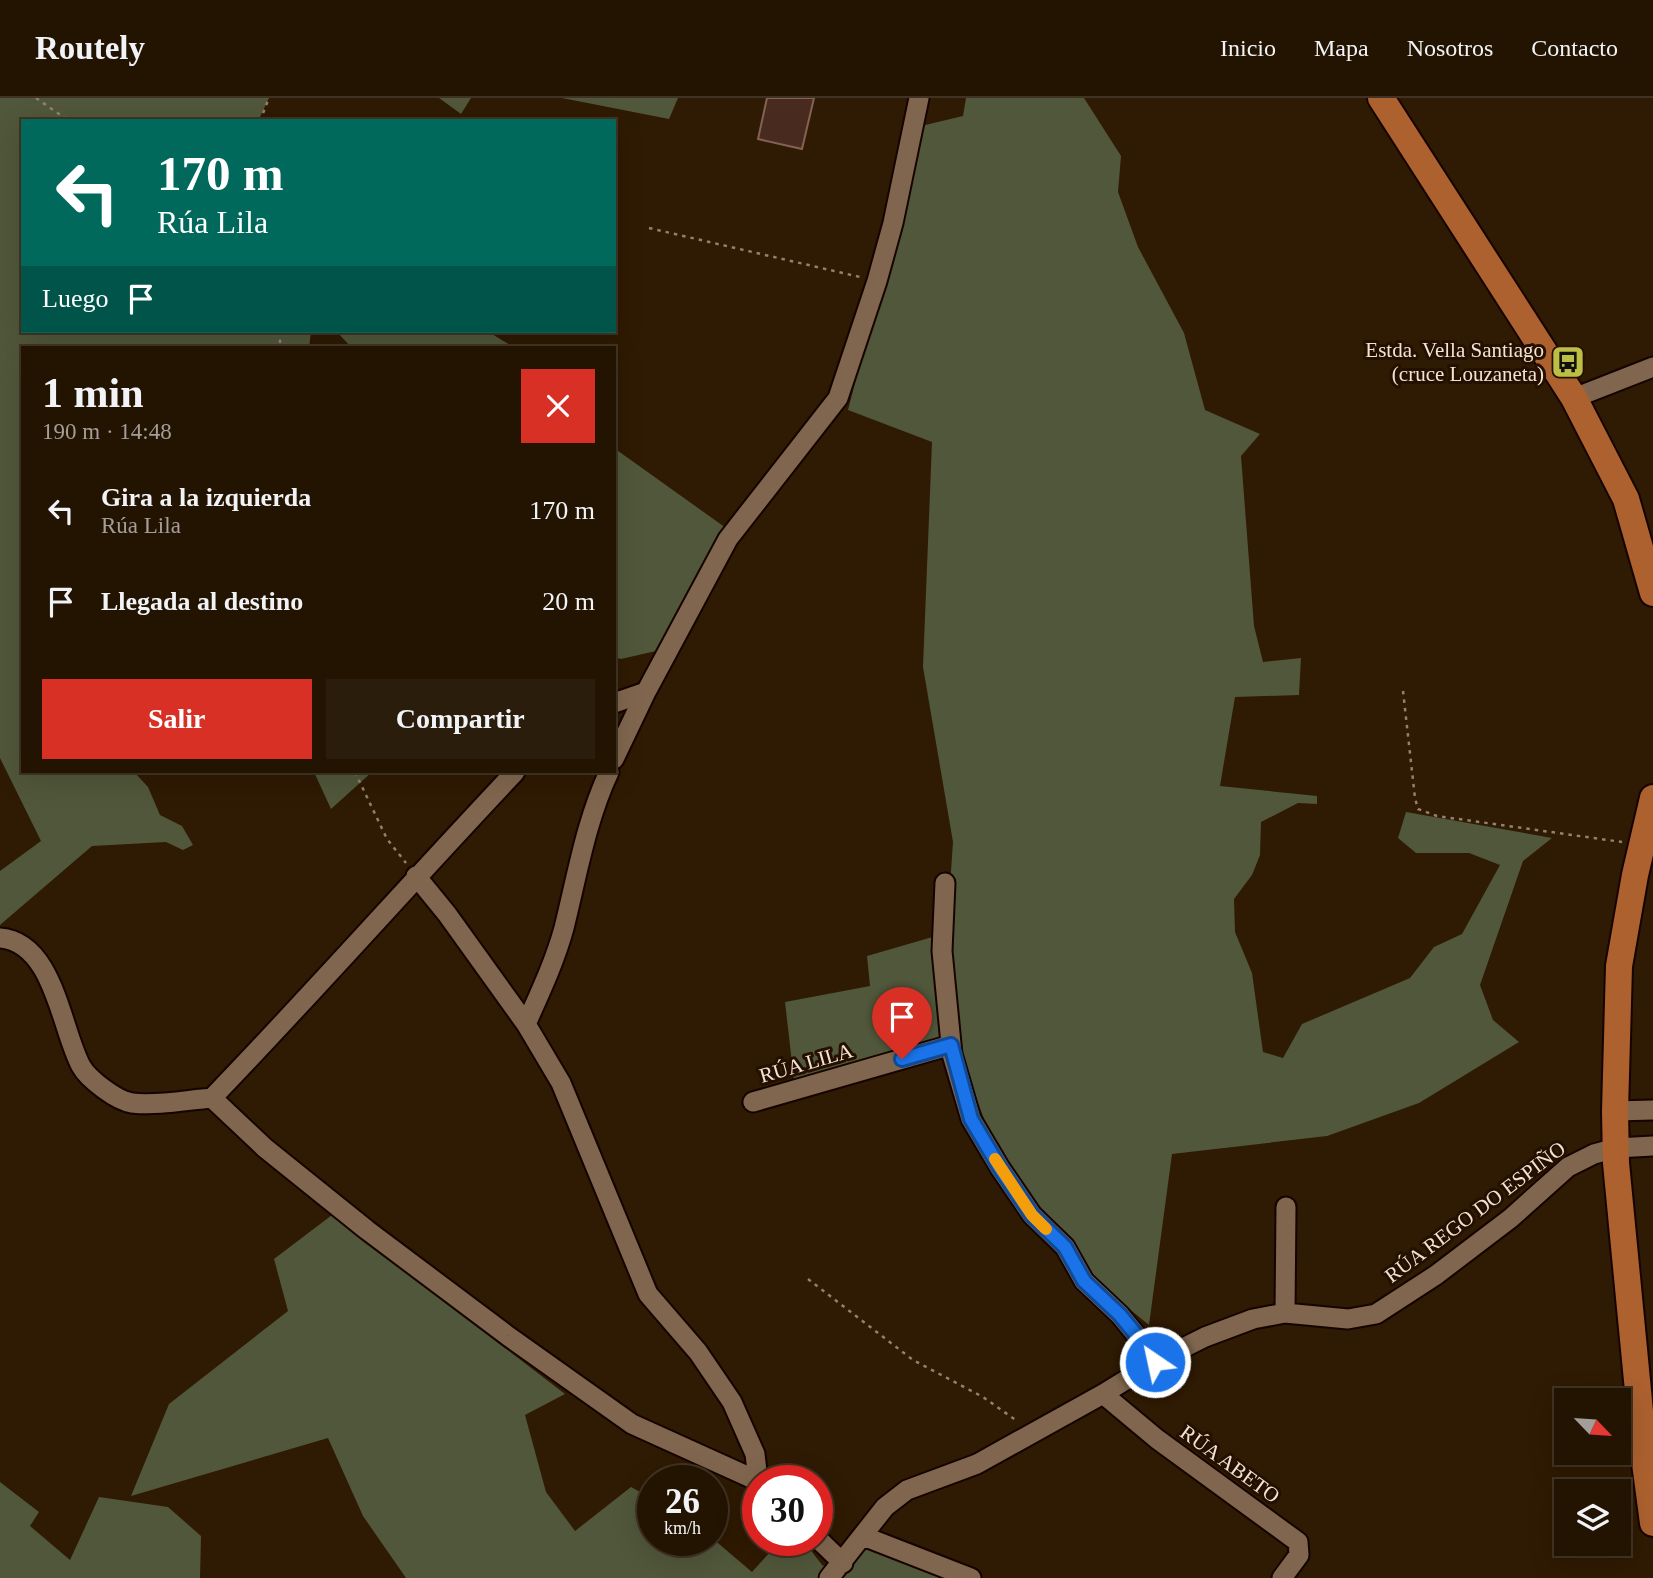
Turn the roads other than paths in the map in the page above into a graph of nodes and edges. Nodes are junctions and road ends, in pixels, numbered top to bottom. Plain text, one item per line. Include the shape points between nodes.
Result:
1 (919, 98) edge
2 (1381, 98) edge
3 (1653, 367) edge
4 (1574, 398) junction
5 (1649, 564) edge
6 (1653, 593) edge
7 (646, 692) junction
8 (616, 702) edge
9 (616, 756) edge
10 (514, 773) edge
11 (608, 773) edge
12 (1653, 798) edge
13 (416, 876) junction
14 (945, 883) dead end
15 (0, 938) edge
16 (526, 1024) junction
17 (951, 1045) junction
18 (212, 1098) junction
19 (754, 1101) dead end
20 (1653, 1110) edge
21 (1615, 1111) junction
22 (1653, 1146) edge
23 (1616, 1148) junction
24 (1286, 1207) dead end
25 (1285, 1313) junction
26 (1155, 1362) junction
27 (1103, 1394) junction
28 (756, 1465) edge
29 (742, 1473) edge
30 (1653, 1521) edge
31 (863, 1536) junction
32 (833, 1553) edge
33 (843, 1563) junction
34 (829, 1578) edge
35 (971, 1578) edge
36 (1282, 1578) edge

1 - 7 street via 893,223 838,398 728,539
2 - 4 main road
3 - 4 street
4 - 5 main road via 1626,499
5 - 6 main road
7 - 8 street
7 - 9 street
10 - 13 street
11 - 16 street via 582,848 563,931
12 - 21 main road via 1619,966
13 - 16 street
13 - 18 street
14 - 17 street via 942,951
15 - 18 street via 33,954 59,1001 82,1068 104,1089 130,1103
16 - 28 street via 561,1083 648,1294 698,1352 732,1402
17 - 19 street, RÚA LILA
17 - 26 street via 971,1119 1000,1168 1032,1215 1065,1247 1084,1281 1120,1315
18 - 29 street via 265,1148 367,1230 632,1424
20 - 21 street
21 - 23 main road
22 - 23 street, RÚA REGO DO ESPIÑO
23 - 25 street, RÚA REGO DO ESPIÑO via 1568,1167 1511,1218 1376,1314 1348,1319
23 - 30 main road
24 - 25 street
25 - 26 street, RÚA REGO DO ESPIÑO via 1205,1337
26 - 27 street, RÚA REGO DO ESPIÑO
27 - 31 street, RÚA REGO DO ESPIÑO via 977,1464 906,1490 885,1507
27 - 36 street, RÚA ABETO via 1298,1542 1299,1555
31 - 33 street, RÚA REGO DO ESPIÑO
31 - 35 street
32 - 33 street
33 - 34 street, RÚA REGO DO ESPIÑO

